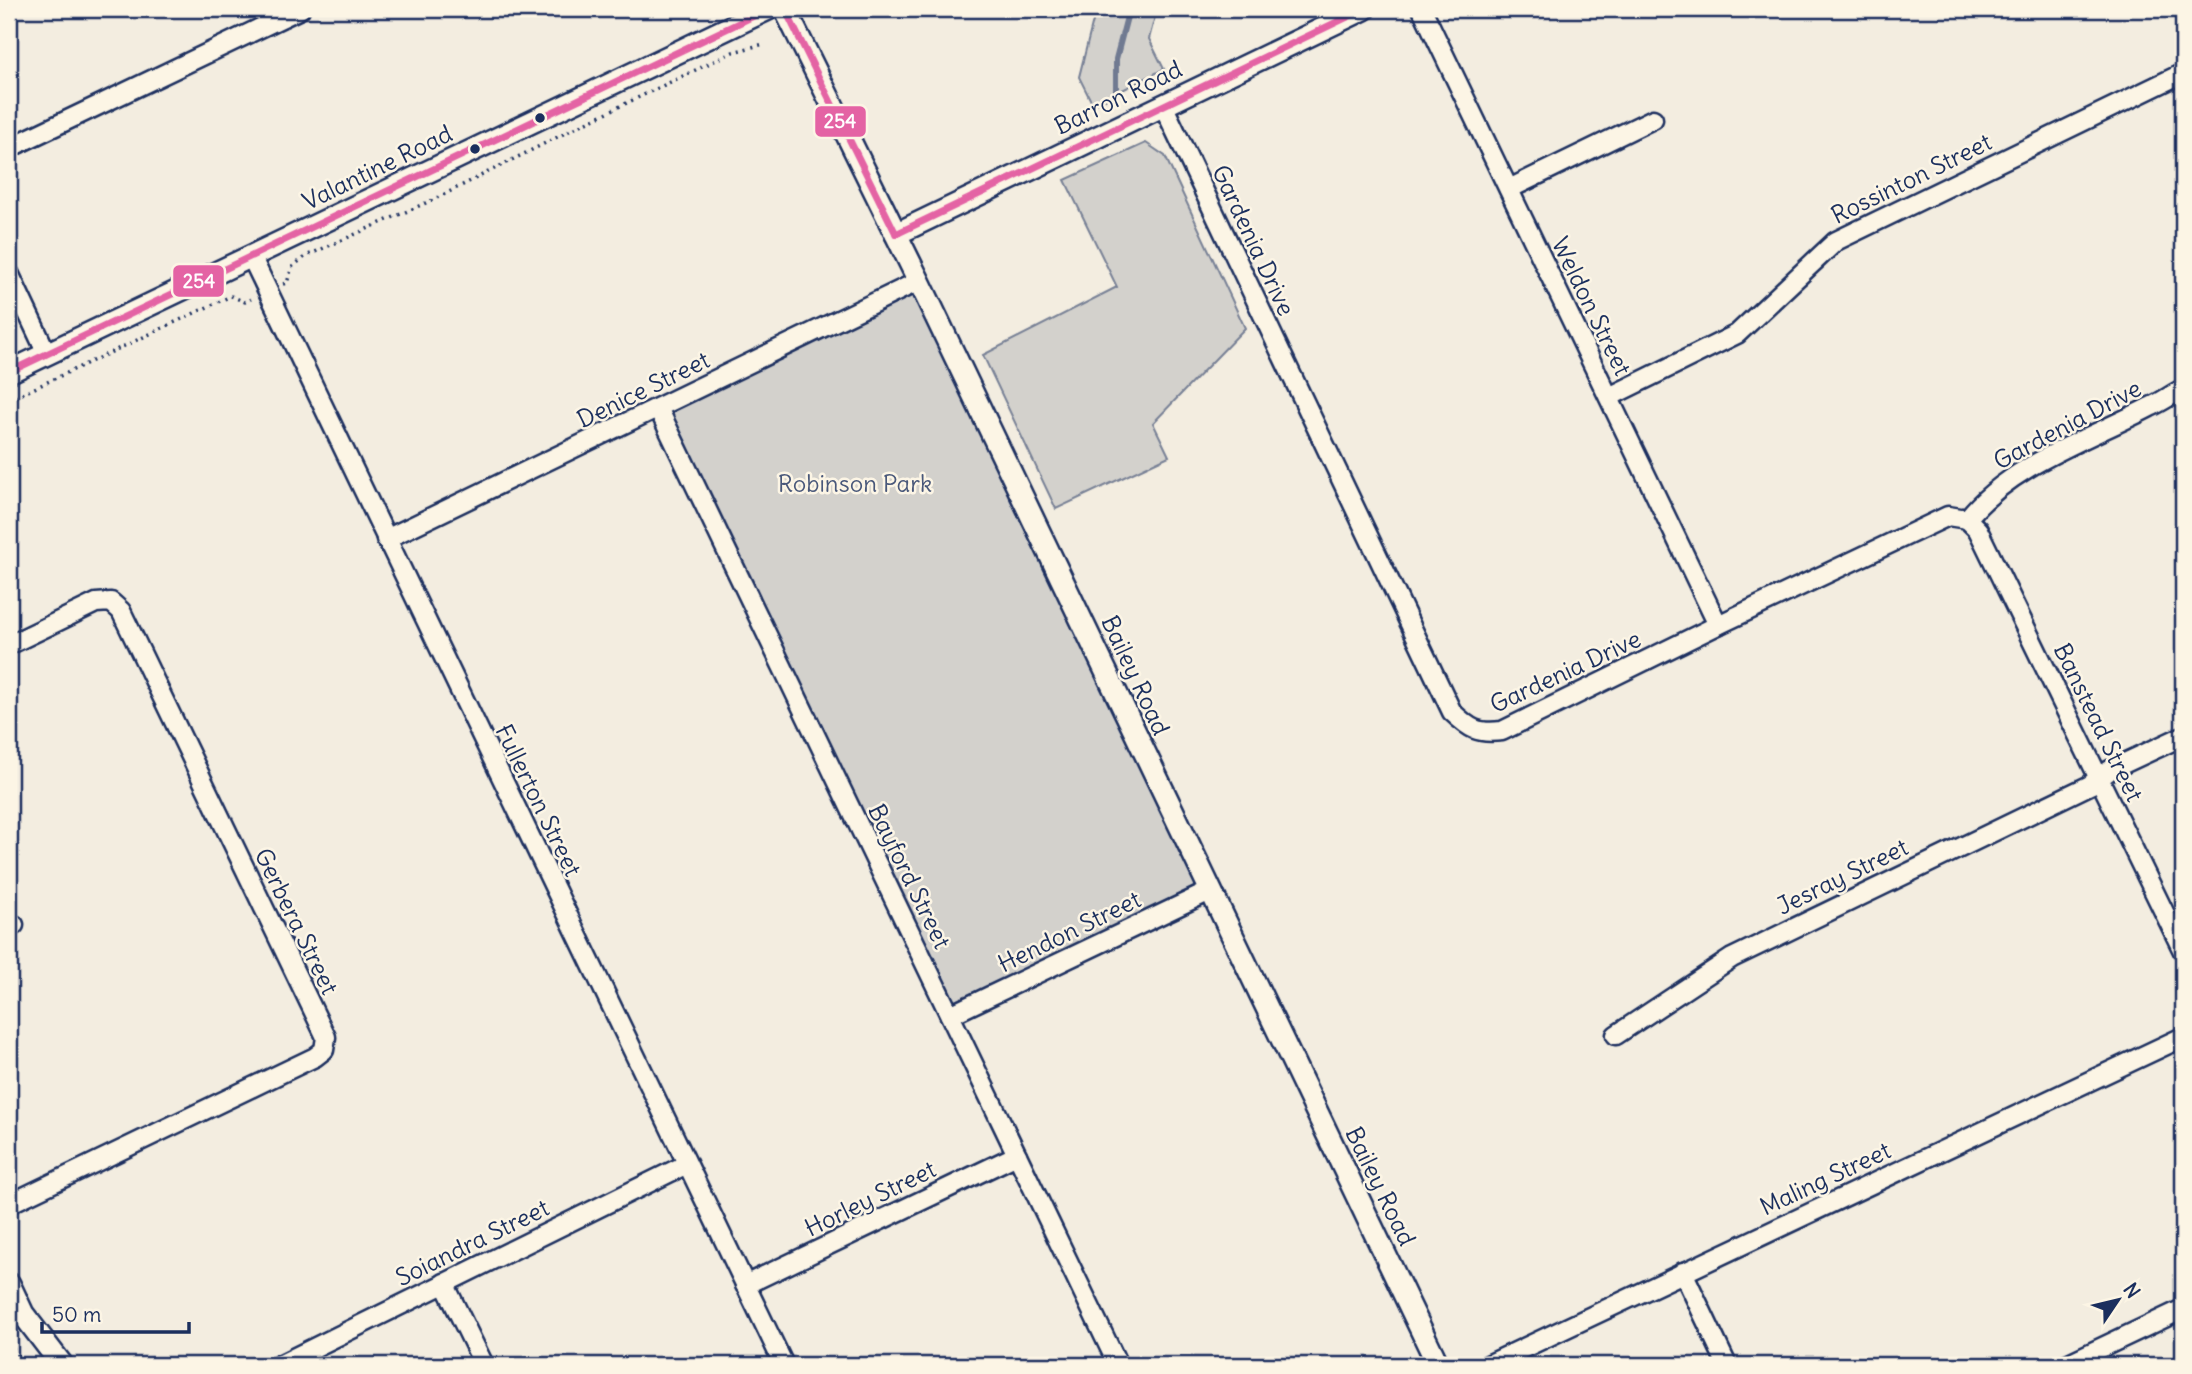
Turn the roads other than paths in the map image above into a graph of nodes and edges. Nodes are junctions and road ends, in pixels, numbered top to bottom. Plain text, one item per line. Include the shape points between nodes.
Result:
1 (300, 9) edge
2 (768, 9) edge
3 (785, 9) edge
4 (1364, 9) edge
5 (1422, 9) edge
6 (2183, 73) edge
7 (1163, 105) junction
8 (1653, 119) dead end
9 (9, 148) edge
10 (1509, 189) junction
11 (896, 234) junction
12 (251, 256) junction
13 (9, 273) edge
14 (919, 281) junction
15 (47, 354) junction
16 (9, 372) edge
17 (2183, 389) edge
18 (1609, 397) junction
19 (658, 408) junction
20 (1967, 519) junction
21 (386, 539) junction
22 (1718, 625) junction
23 (9, 645) edge
24 (2183, 736) edge
25 (2099, 778) junction
26 (1210, 891) junction
27 (2183, 951) edge
28 (950, 1015) junction
29 (1616, 1035) dead end
30 (2183, 1037) edge
31 (1017, 1154) junction
32 (687, 1164) junction
33 (9, 1204) edge
34 (1683, 1272) junction
35 (444, 1283) junction
36 (9, 1284) edge
37 (745, 1285) junction
38 (2183, 1309) edge
39 (62, 1365) edge
40 (279, 1365) edge
41 (484, 1365) edge
42 (784, 1365) edge
43 (1118, 1365) edge
44 (1438, 1365) edge
45 (1488, 1365) edge
46 (1727, 1365) edge
47 (2065, 1365) edge

1 - 9 street
2 - 12 street, Valantine Road
3 - 11 street, Bailey Road
4 - 7 street, Barron Road
5 - 10 street, Weldon Street
6 - 18 street, Rossinton Street via 1836,241 1737,334
7 - 11 street, Barron Road
7 - 22 street, Gardenia Drive via 1452,712 1483,733 1502,731
8 - 10 street
10 - 18 street, Weldon Street
11 - 14 street, Bailey Road
12 - 15 street, Valantine Road
12 - 21 street, Fullerton Street
13 - 15 street
14 - 19 street, Denice Street
14 - 26 street, Bailey Road
15 - 16 street, Valantine Road
17 - 20 street, Gardenia Drive via 2011,479 1980,502
18 - 22 street, Weldon Street
19 - 21 street, Denice Street
19 - 28 street, Bayford Street
20 - 22 street, Gardenia Drive via 1948,516
20 - 25 street, Banstead Street via 1978,530
21 - 32 street, Fullerton Street
23 - 33 street, Gerbera Street via 96,603 111,602 121,611 326,1037 324,1050 315,1057
24 - 25 street, Jesray Street
25 - 27 street, Banstead Street
25 - 29 street, Jesray Street via 1732,958
26 - 28 street, Hendon Street
26 - 44 street, Bailey Road
28 - 31 street, Bayford Street
30 - 34 street, Maling Street
31 - 37 street, Horley Street
31 - 43 street, Bayford Street
32 - 35 street, Soiandra Street
32 - 37 street, Fullerton Street
34 - 45 street, Maling Street
34 - 46 street
35 - 40 street, Soiandra Street
35 - 41 street
36 - 39 street via 23,1314
37 - 42 street, Fullerton Street
38 - 47 street

